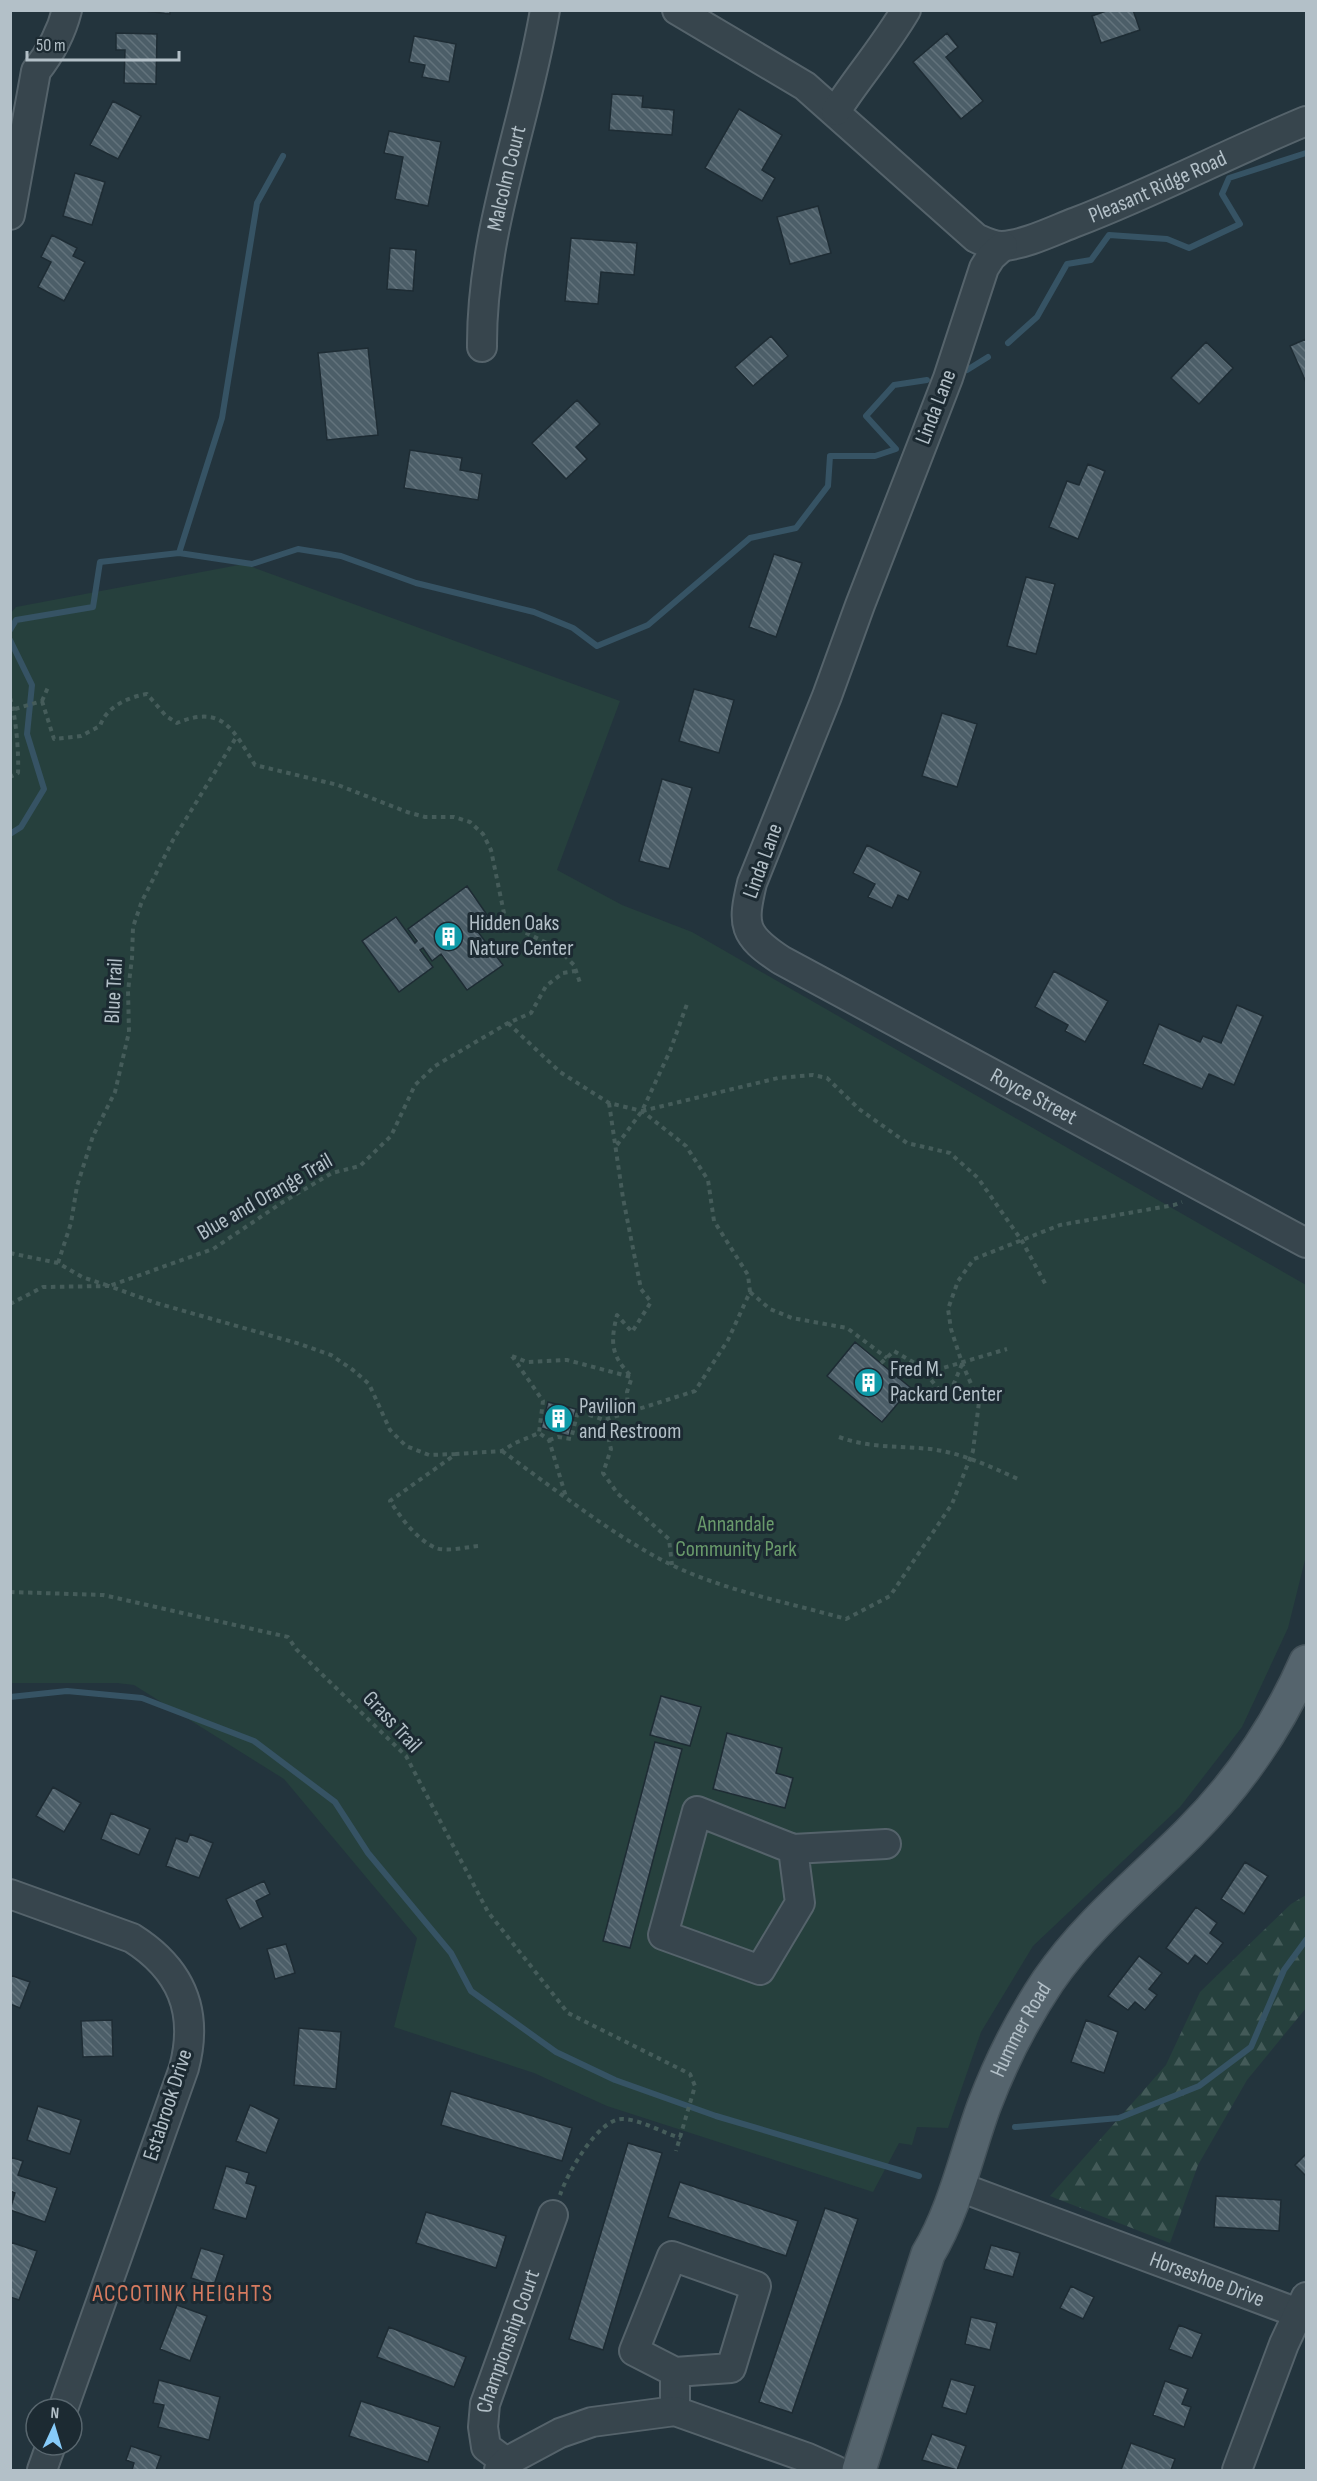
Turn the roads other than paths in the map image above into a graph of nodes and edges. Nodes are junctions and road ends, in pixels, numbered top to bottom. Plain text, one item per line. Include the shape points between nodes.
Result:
1 (67, 10) edge
2 (545, 10) edge
3 (677, 10) edge
4 (906, 10) edge
5 (836, 111) junction
6 (1306, 121) edge
7 (10, 215) edge
8 (976, 238) junction
9 (1004, 246) junction
10 (984, 268) junction
11 (482, 347) dead end
12 (764, 950) joint
13 (1306, 1243) edge
14 (1306, 1662) edge
15 (886, 1844) dead end
16 (793, 1849) junction
17 (10, 1894) edge
18 (957, 2186) junction
19 (553, 2214) road end
20 (1302, 2304) edge
21 (675, 2372) junction
22 (67, 2397) edge
23 (675, 2411) junction
24 (502, 2466) edge
25 (835, 2470) edge
26 (859, 2470) edge
27 (1237, 2470) edge

1 - 7 street via 51,53 36,71
2 - 11 street, Malcolm Court via 488,261
3 - 5 street via 805,86
4 - 5 street
5 - 8 street
6 - 9 street, Pleasant Ridge Road via 1116,207
8 - 9 street
8 - 10 street via 984,252
9 - 10 street, Linda Lane
10 - 12 street, Linda Lane via 941,398 752,883 745,912 747,926
12 - 13 street, Royce Street
14 - 18 main road, Hummer Road via 1266,1739 1234,1784 1191,1832 1082,1937 1021,2022 984,2106
15 - 16 street
16 - 16 street via 800,1903 760,1970 663,1935 697,1811
17 - 22 street, Estabrook Drive via 132,1938 150,1949 178,1984 190,2028 184,2068
18 - 20 street, Horseshoe Drive
18 - 26 main road, Hummer Road via 942,2231 928,2254
19 - 24 street, Championship Court via 485,2404 486,2447
20 - 27 street, Horseshoe Drive
21 - 21 street via 634,2351 672,2256 756,2286 731,2368
21 - 23 street
23 - 24 street via 592,2422 560,2433
23 - 25 street

